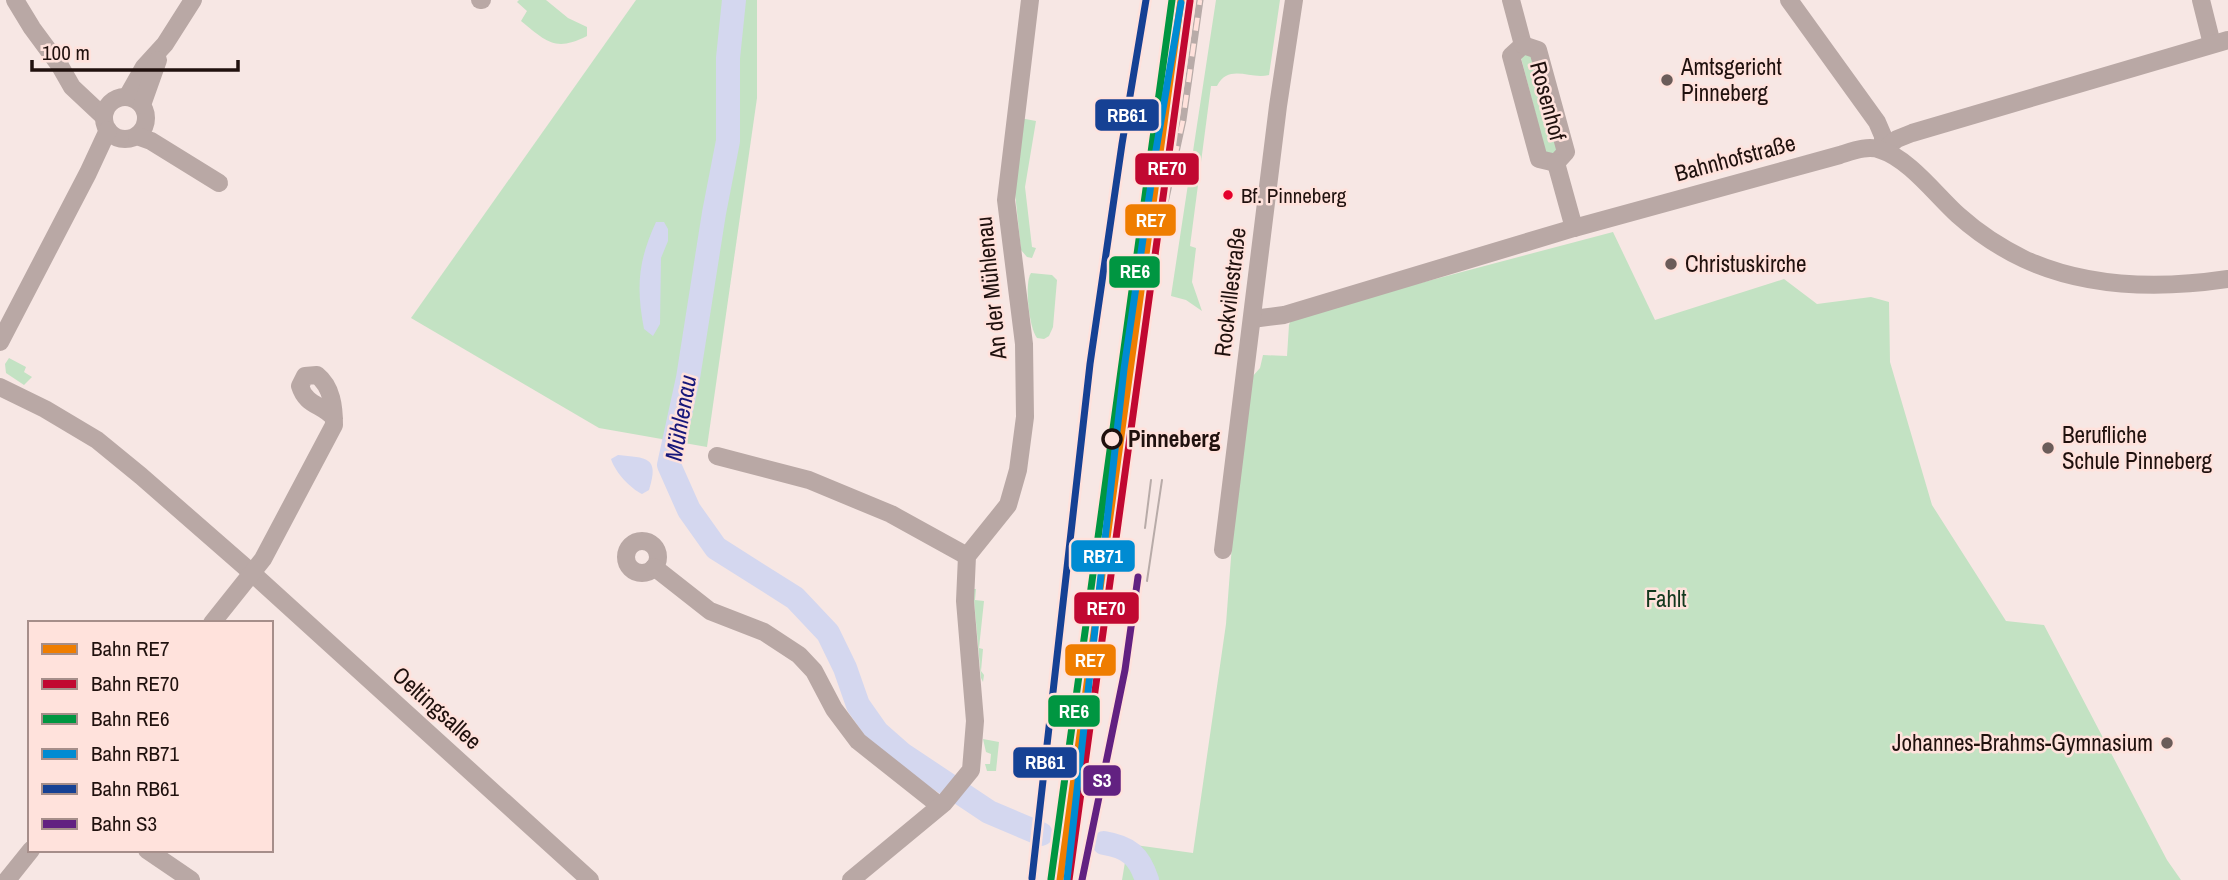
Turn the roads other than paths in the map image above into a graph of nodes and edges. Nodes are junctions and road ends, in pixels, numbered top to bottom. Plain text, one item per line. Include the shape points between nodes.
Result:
1 (15, 0) edge
2 (194, 0) edge
3 (1030, 0) edge
4 (1294, 0) edge
5 (1511, 0) edge
6 (1789, 0) edge
7 (2201, 0) edge
8 (2220, 42) edge
9 (1523, 45) junction
10 (125, 118) junction
11 (1883, 150) junction
12 (1556, 163) junction
13 (219, 183) dead end
14 (1574, 229) junction
15 (2228, 279) edge
16 (1252, 319) junction
17 (0, 342) edge
18 (0, 387) edge
19 (334, 418) dead end
20 (717, 456) dead end
21 (1223, 550) dead end
22 (967, 556) junction
23 (654, 567) dead end
24 (252, 573) junction
25 (214, 621) edge
26 (942, 804) junction
27 (29, 852) edge
28 (150, 852) edge
29 (7, 880) edge
30 (191, 880) edge
31 (590, 880) edge
32 (851, 880) edge

1 - 10 street via 72,87
2 - 10 street
3 - 22 street, An der Mühlenau via 1006,200 1024,344 1025,417 1008,505
4 - 16 street, Rockvillestraße
5 - 9 street, Rosenhof
6 - 11 street via 1877,122
7 - 8 street
8 - 11 street, Bahnhofstraße via 1912,134
9 - 12 street, Rosenhof via 1538,50 1566,152
9 - 12 street, Rosenhof via 1511,55 1539,159
10 - 13 street via 151,141
10 - 17 street via 88,173
11 - 14 street, Bahnhofstraße via 1849,152
11 - 15 street via 1960,217 2024,259 2099,281 2145,285
12 - 14 street, Rosenhof
14 - 16 street, Bahnhofstraße via 1284,315
16 - 21 street, Rockvillestraße
18 - 24 street, Oeltingsallee via 97,439
19 - 24 street
20 - 22 street via 809,480 891,514
22 - 26 street via 965,601 975,721 971,770
23 - 26 street via 710,611 764,632 799,655 858,741
24 - 25 street
24 - 31 street, Oeltingsallee
26 - 32 street
27 - 29 street
28 - 30 street

